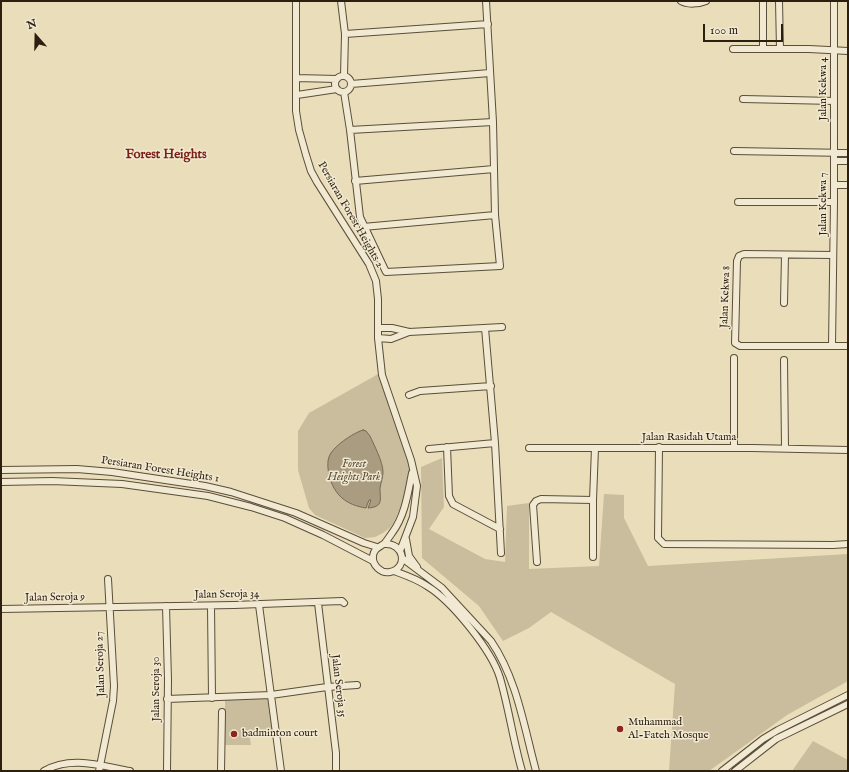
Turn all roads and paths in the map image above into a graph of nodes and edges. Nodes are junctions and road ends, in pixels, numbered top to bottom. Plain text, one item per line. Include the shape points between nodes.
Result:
1 (296, 1) edge
2 (341, 1) edge
3 (486, 1) edge
4 (681, 1) edge
5 (705, 1) edge
6 (763, 1) edge
7 (779, 1) edge
8 (834, 1) edge
9 (488, 24) junction
10 (345, 34) junction
11 (734, 49) dead end
12 (763, 49) junction
13 (780, 49) junction
14 (834, 50) junction
15 (848, 51) edge
16 (490, 73) junction
17 (344, 76) junction
18 (296, 78) junction
19 (337, 80) junction
20 (351, 84) junction
21 (337, 89) junction
22 (344, 92) junction
23 (297, 95) junction
24 (743, 99) dead end
25 (834, 101) junction
26 (493, 122) junction
27 (350, 130) junction
28 (734, 151) dead end
29 (834, 153) junction
30 (848, 153) edge
31 (834, 161) junction
32 (848, 161) edge
33 (494, 169) junction
34 (355, 181) junction
35 (834, 185) junction
36 (848, 185) edge
37 (738, 202) dead end
38 (834, 202) junction
39 (495, 215) junction
40 (363, 227) junction
41 (833, 254) junction
42 (785, 255) junction
43 (784, 303) dead end
44 (502, 326) dead end
45 (378, 328) junction
46 (485, 328) junction
47 (409, 332) junction
48 (378, 338) junction
49 (832, 346) junction
50 (848, 346) edge
51 (734, 358) dead end
52 (784, 360) dead end
53 (491, 386) junction
54 (408, 396) dead end
55 (495, 444) junction
56 (447, 447) junction
57 (659, 447) junction
58 (529, 448) dead end
59 (595, 448) junction
60 (734, 448) junction
61 (785, 448) junction
62 (429, 449) dead end
63 (848, 450) edge
64 (413, 469) junction
65 (1, 470) edge
66 (1, 482) edge
67 (593, 500) junction
68 (500, 529) junction
69 (406, 537) junction
70 (384, 544) junction
71 (848, 544) edge
72 (377, 547) junction
73 (400, 551) junction
74 (501, 553) dead end
75 (593, 557) dead end
76 (402, 558) junction
77 (373, 560) junction
78 (536, 562) dead end
79 (394, 571) junction
80 (424, 575) junction
81 (108, 579) dead end
82 (318, 603) junction
83 (344, 603) dead end
84 (258, 605) junction
85 (166, 606) junction
86 (211, 606) junction
87 (109, 607) junction
88 (1, 608) edge
89 (357, 685) dead end
90 (327, 687) junction
91 (271, 695) junction
92 (848, 695) edge
93 (212, 698) junction
94 (168, 699) junction
95 (848, 704) edge
96 (222, 712) dead end
97 (99, 768) edge
98 (44, 771) edge
99 (130, 771) edge
100 (167, 771) edge
101 (221, 771) edge
102 (281, 771) edge
103 (336, 771) edge
104 (522, 771) edge
105 (536, 771) edge
106 (722, 771) edge
107 (735, 771) edge

1 - 18 street, Persiaran Forest Heights 2
2 - 10 street
3 - 9 street
4 - 5 street
6 - 12 street
7 - 13 street
8 - 14 street, Jalan Kekwa 4
9 - 10 street
9 - 16 street
10 - 17 street
11 - 12 street
12 - 13 street
13 - 14 street
14 - 15 street
14 - 25 street, Jalan Kekwa 4
16 - 20 street
16 - 26 street
17 - 19 street
17 - 20 street
18 - 19 street
18 - 23 street, Persiaran Forest Heights 2
19 - 21 street
20 - 22 street
21 - 22 street
21 - 23 street
22 - 27 street
23 - 45 street, Persiaran Forest Heights 2 via 299,130 311,171 369,264 376,281
24 - 25 street
25 - 29 street, Jalan Kekwa 4
26 - 27 street
26 - 33 street
27 - 34 street
28 - 29 street
29 - 30 street
29 - 31 street, Jalan Kekwa 7
31 - 32 street
31 - 35 street, Jalan Kekwa 7
33 - 34 street
33 - 39 street
34 - 40 street
35 - 36 street
35 - 38 street, Jalan Kekwa 7
37 - 38 street
38 - 41 street, Jalan Kekwa 7
39 - 40 street
39 - 40 street via 500,266 386,272
41 - 42 street, Jalan Kekwa 8
41 - 49 street, Jalan Kekwa 7
42 - 43 street
42 - 49 street, Jalan Kekwa 8 via 739,256 735,343 740,346
44 - 46 street
45 - 47 street
45 - 48 street, Persiaran Forest Heights 2
46 - 47 street
46 - 53 street
47 - 48 street via 391,339
48 - 64 street, Persiaran Forest Heights 2 via 382,375
49 - 50 street, Jalan Kekwa 8
51 - 60 street
52 - 61 street
53 - 54 street via 420,391
53 - 55 street
55 - 56 street
55 - 68 street
56 - 62 street
56 - 68 street via 450,500
57 - 59 street, Jalan Rasidah Utama
57 - 60 street, Jalan Rasidah Utama
57 - 71 street via 658,538 664,544
58 - 59 street, Jalan Rasidah Utama
59 - 67 street
60 - 61 street, Jalan Rasidah Utama
61 - 63 street, Jalan Rasidah Utama
64 - 69 street, Persiaran Forest Heights 2 via 417,486 413,517
64 - 70 street via 408,498 402,514
65 - 72 street, Persiaran Forest Heights 1 via 77,468 205,486 296,513 364,544
66 - 77 street, Persiaran Forest Heights 1 via 116,483 208,496 251,506 285,518
67 - 75 street
67 - 78 street via 536,501 533,505
68 - 74 street
69 - 73 street, Persiaran Forest Heights 2
69 - 80 street via 409,556
70 - 72 street
70 - 73 street via 392,544
72 - 77 street
73 - 76 street
76 - 79 street via 400,566
76 - 80 street
77 - 79 street via 376,567 383,571
79 - 104 street via 415,579 438,593 489,654 500,678
80 - 105 street via 453,599 491,641 506,665
81 - 87 street, Jalan Seroja 27
82 - 83 street, Jalan Seroja 34
82 - 84 street, Jalan Seroja 34
82 - 90 street, Jalan Seroja 35
84 - 86 street, Jalan Seroja 34
84 - 91 street
85 - 86 street, Jalan Seroja 34
85 - 87 street, Jalan Seroja 34
85 - 94 street, Jalan Seroja 30
86 - 93 street
87 - 88 street, Jalan Seroja 9
87 - 97 street, Jalan Seroja 27 via 114,686
89 - 90 street
90 - 91 street
90 - 103 street, Jalan Seroja 35
91 - 93 street
91 - 102 street
92 - 106 street via 763,738
93 - 94 street
94 - 100 street, Jalan Seroja 30
95 - 107 street via 776,739
96 - 101 street
97 - 98 street via 81,762 66,762
97 - 99 street

